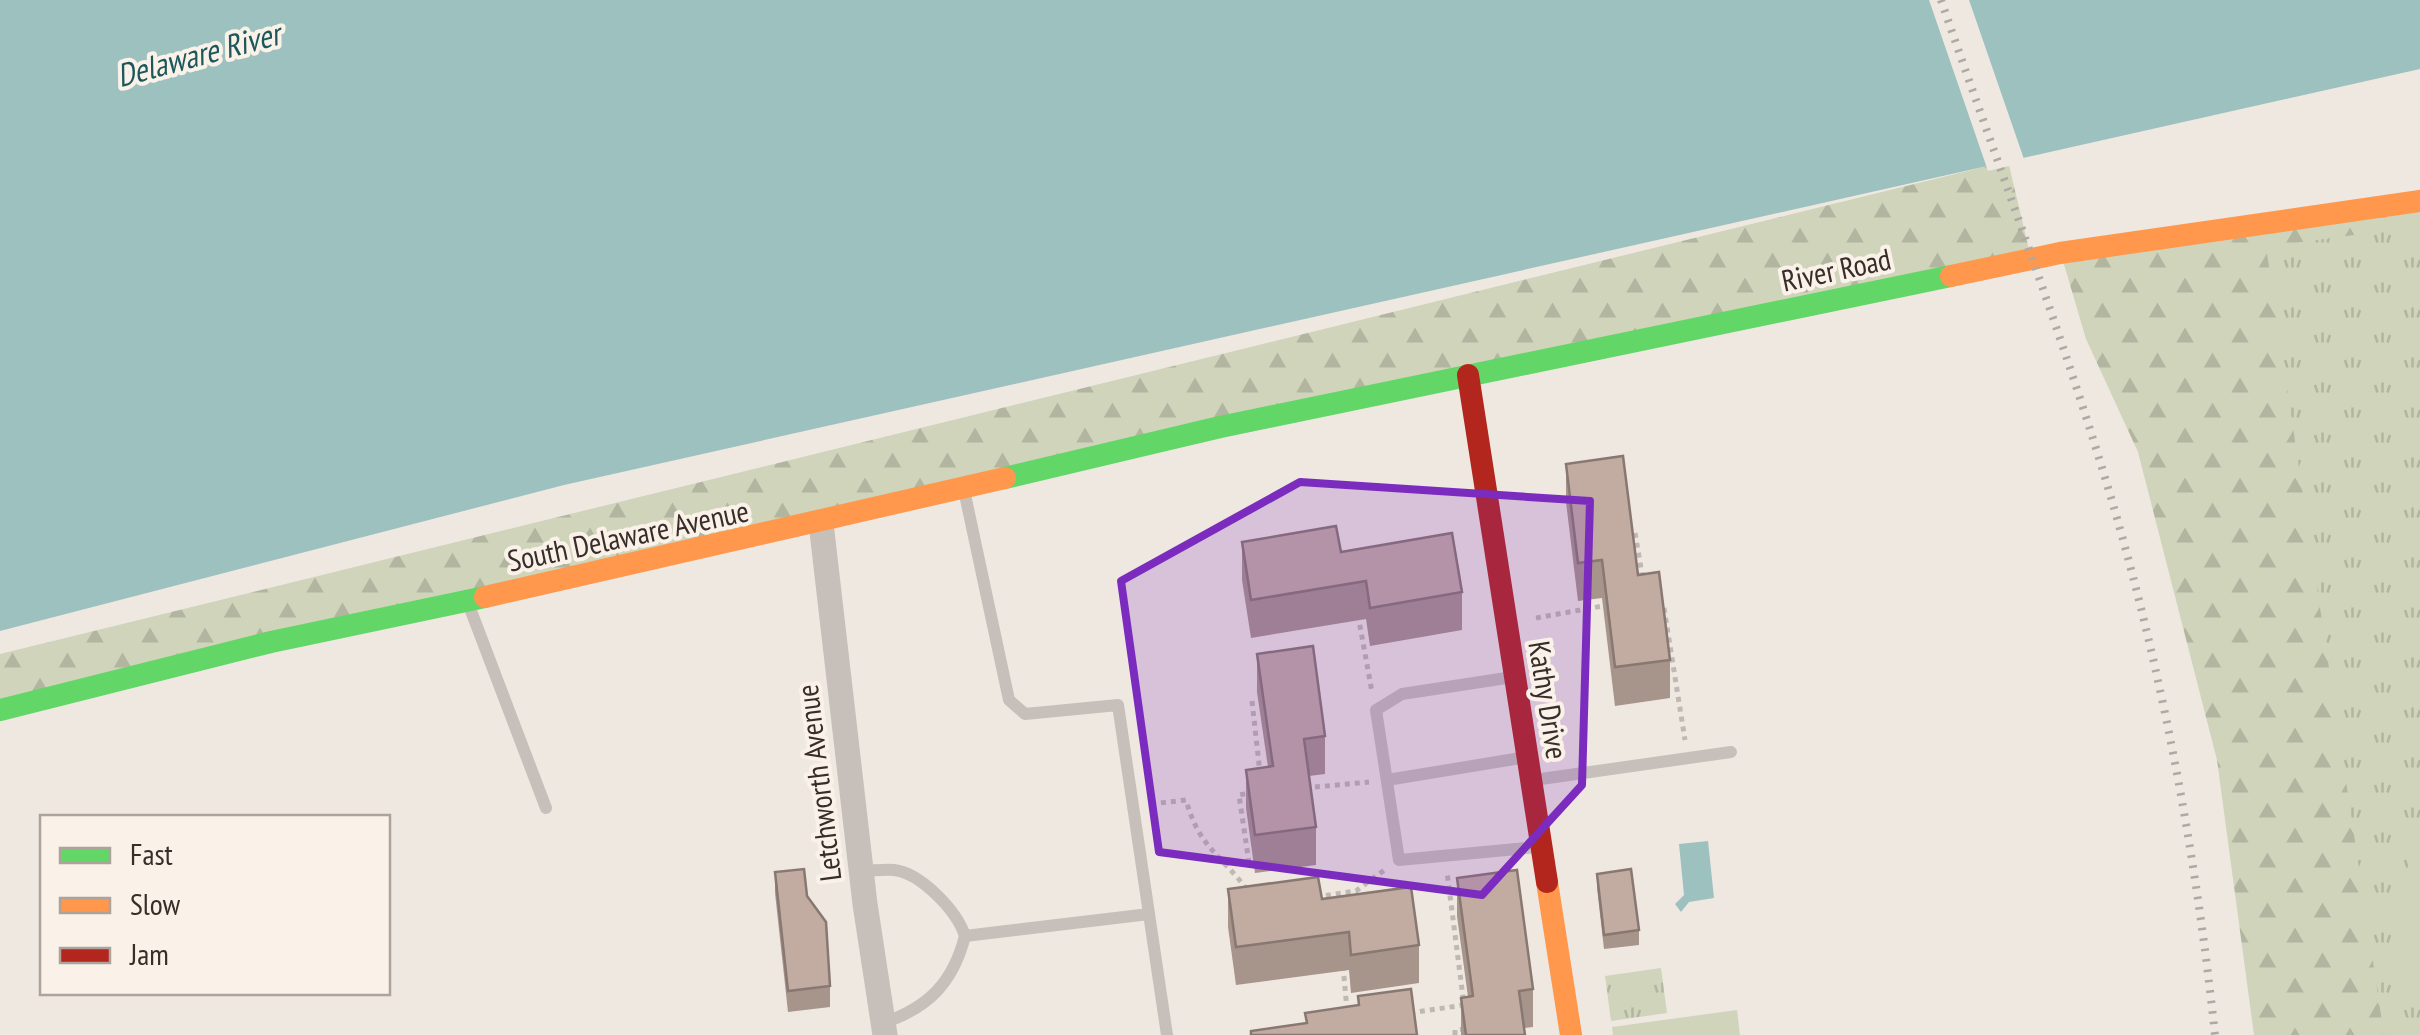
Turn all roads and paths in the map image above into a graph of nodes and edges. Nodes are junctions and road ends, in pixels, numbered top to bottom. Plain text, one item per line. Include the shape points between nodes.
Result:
1 (2420, 201) edge
2 (1468, 375) junction
3 (1269, 417) joint
4 (964, 489) junction
5 (821, 523) junction
6 (1635, 533) edge
7 (1354, 596) edge
8 (1662, 596) edge
9 (1646, 598) edge
10 (468, 601) junction
11 (1611, 604) edge
12 (1507, 623) junction
13 (1515, 676) junction
14 (1252, 701) dead end
15 (0, 710) edge
16 (1376, 710) junction
17 (1731, 752) dead end
18 (1688, 758) junction
19 (1530, 769) junction
20 (1386, 780) junction
21 (1298, 788) edge
22 (1133, 806) junction
23 (546, 808) dead end
24 (1542, 846) junction
25 (1445, 856) junction
26 (1399, 860) junction
27 (1248, 863) dead end
28 (861, 871) junction
29 (1356, 890) junction
30 (1298, 900) edge
31 (1358, 903) edge
32 (1260, 906) edge
33 (1149, 914) junction
34 (965, 936) junction
35 (1342, 953) edge
36 (1464, 1005) junction
37 (1406, 1013) edge
38 (1348, 1021) edge
39 (884, 1029) edge
40 (1167, 1035) edge
41 (1455, 1035) edge
42 (1571, 1035) edge

1 - 2 main road, River Road via 2060,252
2 - 3 main road, River Road
2 - 12 main road, Kathy Drive
3 - 4 main road, South Delaware Avenue
4 - 5 main road, South Delaware Avenue
4 - 22 lane via 1008,700 1025,714 1118,705
5 - 10 main road, South Delaware Avenue
5 - 28 street, Letchworth Avenue
6 - 9 path
7 - 16 path
8 - 18 path
10 - 15 main road, South Delaware Avenue
10 - 23 lane
11 - 12 path
12 - 13 main road, Kathy Drive
13 - 16 lane via 1402,694
13 - 19 main road, Kathy Drive
14 - 27 path via 1262,792 1239,795
16 - 20 lane
17 - 18 lane
18 - 19 lane
19 - 20 lane
19 - 24 main road, Kathy Drive
20 - 21 path
20 - 26 lane
22 - 32 path via 1186,800 1195,833
22 - 33 lane
24 - 25 lane
24 - 42 main road, Kathy Drive
25 - 26 lane
25 - 36 path
26 - 29 path
28 - 34 lane via 899,870 930,890
28 - 39 street, Letchworth Avenue
29 - 30 path
29 - 31 path
33 - 34 lane
33 - 40 lane
34 - 39 lane via 942,986
35 - 38 path
36 - 37 path
36 - 41 path via 1468,1028

